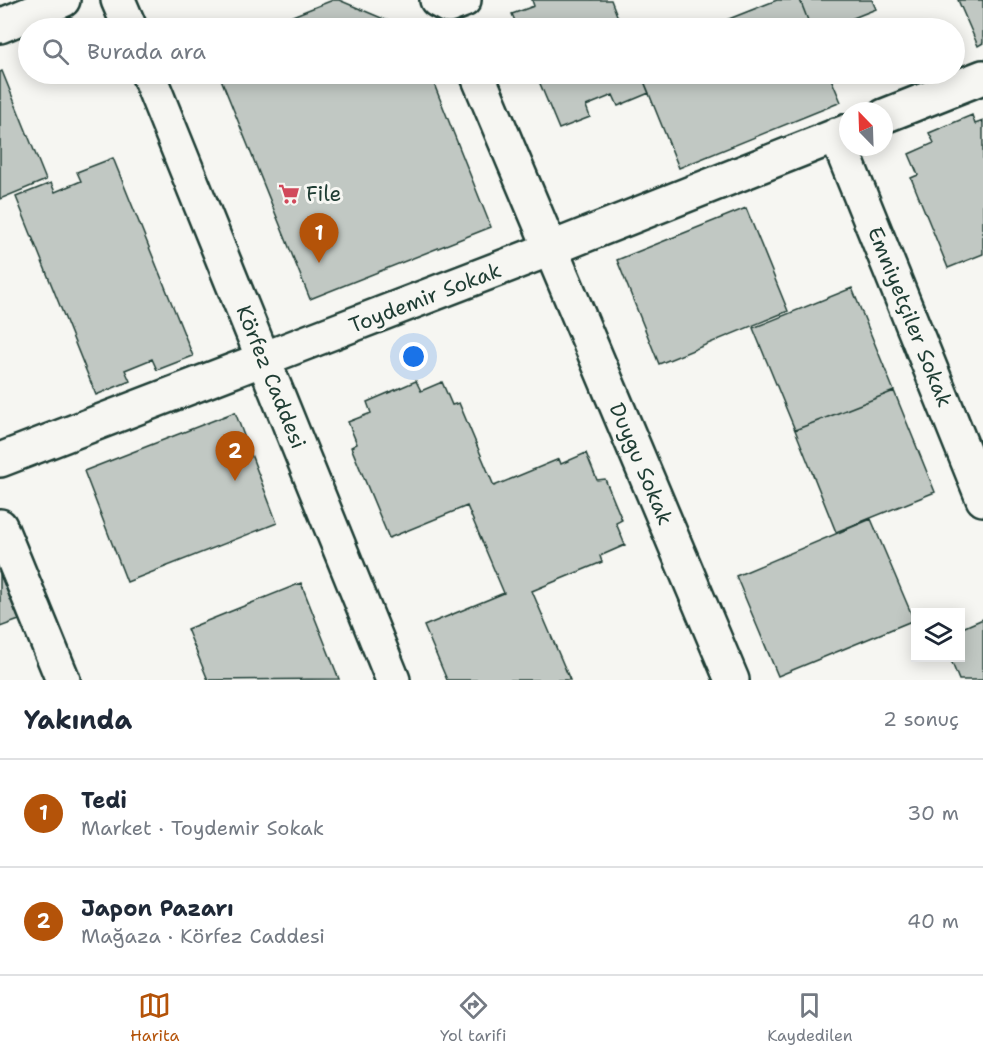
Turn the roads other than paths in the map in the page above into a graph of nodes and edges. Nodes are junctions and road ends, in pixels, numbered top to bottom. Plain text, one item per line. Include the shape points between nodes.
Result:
1 (63, 0) edge
2 (118, 0) edge
3 (19, 18) edge
4 (126, 18) edge
5 (18, 19) edge
6 (0, 26) edge
7 (983, 77) edge
8 (152, 84) edge
9 (481, 84) edge
10 (893, 112) edge
11 (839, 134) edge
12 (851, 156) edge
13 (550, 249) junction
14 (264, 360) junction
15 (0, 460) edge
16 (983, 499) edge
17 (0, 526) edge
18 (63, 680) edge
19 (393, 680) edge
20 (732, 680) edge

1 - 3 street
2 - 4 street
5 - 6 street
7 - 10 street
8 - 14 street, Körfez Caddesi
9 - 13 street, Duygu Sokak
11 - 13 street, Toydemir Sokak
12 - 16 street, Emniyetçiler Sokak
13 - 14 street, Toydemir Sokak
13 - 20 street, Duygu Sokak
14 - 15 street, Toydemir Sokak
14 - 19 street, Körfez Caddesi
17 - 18 street

